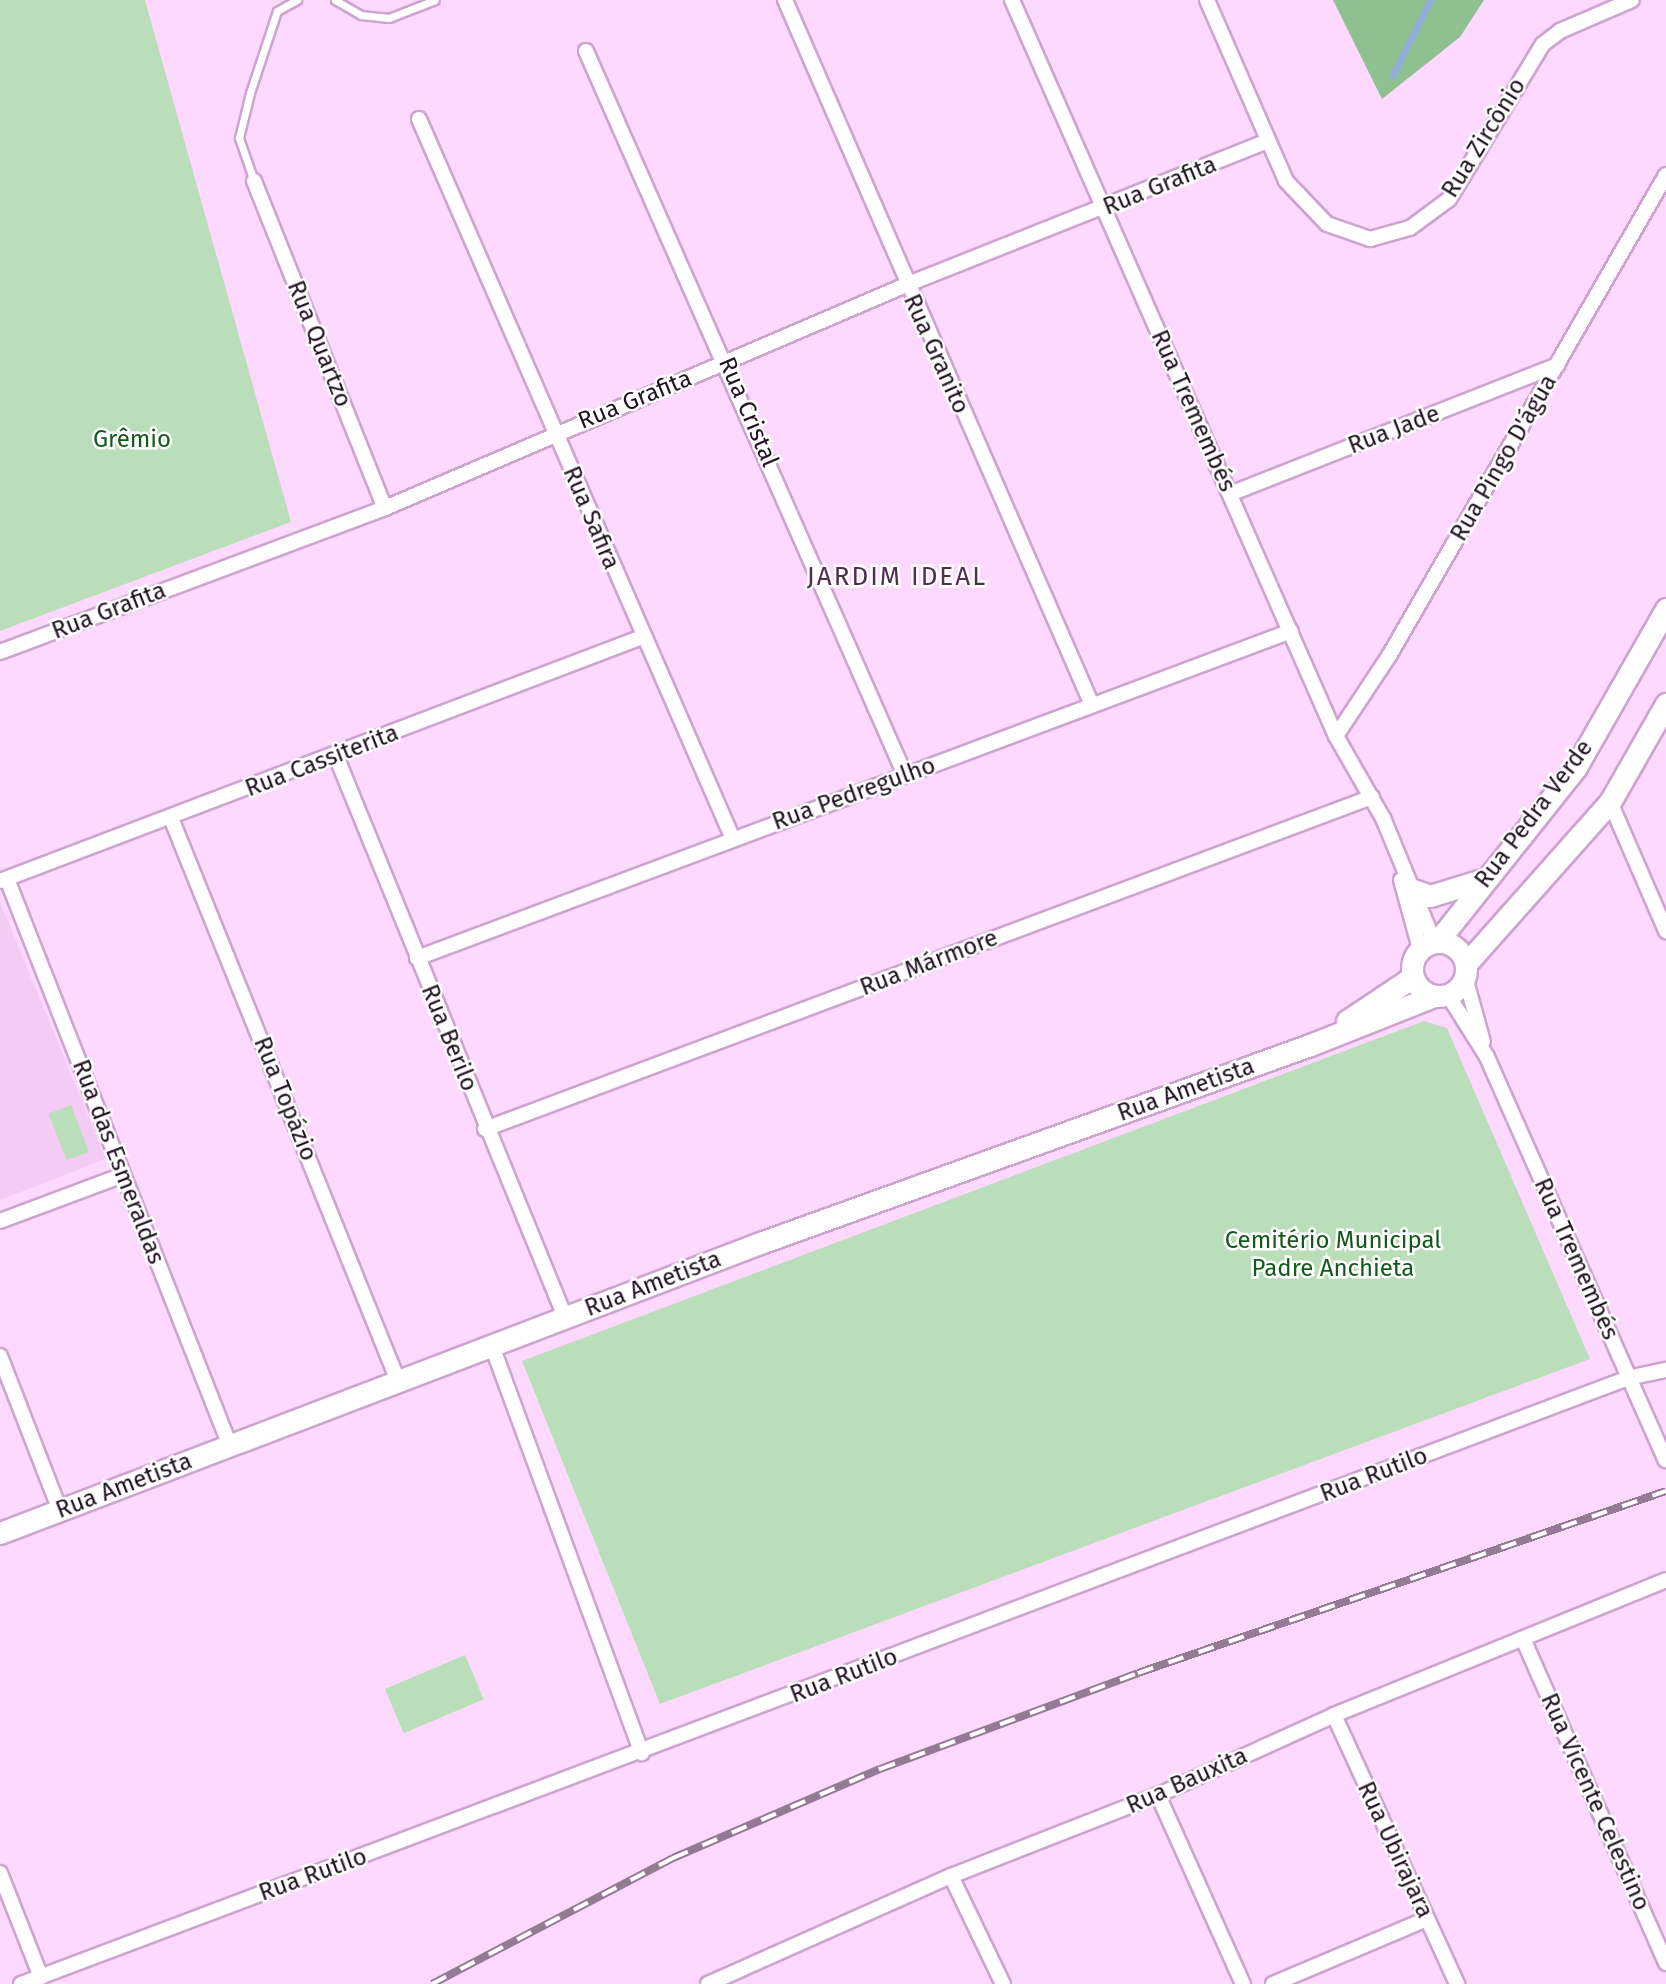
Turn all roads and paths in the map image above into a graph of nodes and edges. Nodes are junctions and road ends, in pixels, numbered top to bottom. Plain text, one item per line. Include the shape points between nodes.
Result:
1 (297, 0) edge
2 (335, 0) edge
3 (435, 0) edge
4 (785, 0) edge
5 (1012, 0) edge
6 (1207, 0) edge
7 (1632, 0) edge
8 (586, 51) dead end
9 (419, 119) dead end
10 (1267, 141) junction
11 (1666, 175) edge
12 (254, 181) joint
13 (1104, 209) junction
14 (906, 285) junction
15 (727, 364) junction
16 (1558, 365) junction
17 (554, 432) junction
18 (1230, 494) junction
19 (385, 508) junction
20 (1666, 609) edge
21 (1291, 631) junction
22 (642, 637) junction
23 (0, 652) edge
24 (1666, 704) edge
25 (1092, 705) junction
26 (1336, 736) junction
27 (337, 756) junction
28 (905, 775) junction
29 (1372, 797) junction
30 (1610, 802) junction
31 (171, 818) junction
32 (1383, 818) junction
33 (733, 839) junction
34 (1487, 877) junction
35 (3, 880) edge
36 (1413, 890) junction
37 (1666, 931) edge
38 (1430, 944) junction
39 (417, 958) junction
40 (1465, 970) junction
41 (1413, 977) junction
42 (1441, 996) junction
43 (1310, 1045) junction
44 (1487, 1057) junction
45 (485, 1129) junction
46 (123, 1175) junction
47 (0, 1222) edge
48 (565, 1318) junction
49 (492, 1346) junction
50 (0, 1356) edge
51 (1666, 1370) edge
52 (1628, 1378) junction
53 (398, 1381) junction
54 (230, 1446) junction
55 (1666, 1460) edge
56 (60, 1511) junction
57 (0, 1533) edge
58 (1666, 1580) edge
59 (1524, 1642) junction
60 (1334, 1715) junction
61 (642, 1753) junction
62 (1158, 1795) junction
63 (0, 1872) edge
64 (950, 1876) junction
65 (1427, 1919) junction
66 (1666, 1963) edge
67 (41, 1977) junction
68 (22, 1984) edge
69 (708, 1984) edge
70 (1003, 1984) edge
71 (1243, 1984) edge
72 (1273, 1984) edge
73 (1457, 1984) edge

1 - 12 lane via 277,11 239,138
2 - 3 lane via 361,15 389,18
4 - 14 street, Rua Granito
5 - 13 street, Rua Tremembés
6 - 10 street, Rua Zircônio
7 - 10 street, Rua Zircônio via 1560,31 1543,44 1449,199 1410,228 1370,239 1327,224 1286,181
8 - 15 street, Rua Cristal
9 - 17 street, Rua Safira
10 - 13 street, Rua Grafita
11 - 16 street, Rua Pingo D'água
12 - 19 street, Rua Quartzo
13 - 14 street, Rua Grafita
13 - 18 street, Rua Tremembés
14 - 15 street, Rua Grafita
14 - 25 street, Rua Granito
15 - 17 street, Rua Grafita
15 - 28 street, Rua Cristal
16 - 18 street, Rua Jade
16 - 26 street, Rua Pingo D'água via 1389,656
17 - 19 street, Rua Grafita
17 - 22 street, Rua Safira
18 - 21 street, Rua Tremembés
19 - 23 street, Rua Grafita
20 - 34 street, Rua Pedra Verde via 1576,767
21 - 25 street, Rua Pedregulho
21 - 26 street, Rua Tremembés
22 - 27 street, Rua Cassiterita
22 - 33 street, Rua Safira
24 - 30 street, Rua Pedra Verde
25 - 28 street, Rua Pedregulho
26 - 29 street, Rua Tremembés
27 - 31 street, Rua Cassiterita
27 - 39 street, Rua Berilo
28 - 33 street, Rua Pedregulho
29 - 32 street, Rua Tremembés
29 - 45 street, Rua Mármore
30 - 37 street
30 - 40 street, Rua Pedra Verde
31 - 35 street, Rua Cassiterita
31 - 53 street, Rua Topázio
32 - 36 street, Rua Tremembés
32 - 38 street, Rua Tremembés
33 - 39 street, Rua Pedregulho
34 - 36 street via 1454,892 1430,896
34 - 38 street, Rua Pedra Verde
35 - 46 street, Rua das Esmeraldas
36 - 38 street, Rua Tremembés
38 - 40 street via 1458,949
38 - 41 street via 1412,962
39 - 45 street, Rua Berilo
40 - 42 street
40 - 44 street, Rua Tremembés
41 - 42 street via 1421,990
41 - 43 street, Rua Ametista
42 - 43 street, Rua Ametista
42 - 44 street, Rua Tremembés
43 - 48 street, Rua Ametista
44 - 52 street, Rua Tremembés
45 - 48 street, Rua Berilo
46 - 47 street
46 - 54 street, Rua das Esmeraldas
48 - 49 street, Rua Ametista
49 - 53 street, Rua Ametista
49 - 61 street
50 - 56 street
51 - 52 street, Rua Rutilo
52 - 55 street, Rua Tremembés
52 - 61 street, Rua Rutilo
53 - 54 street, Rua Ametista
54 - 56 street, Rua Ametista
56 - 57 street, Rua Ametista
58 - 59 street, Rua Bauxita
59 - 60 street, Rua Bauxita
59 - 66 street, Rua Vicente Celestino
60 - 62 street, Rua Bauxita
60 - 65 street, Rua Ubirajara
61 - 67 street, Rua Rutilo
62 - 64 street, Rua Bauxita
62 - 71 street
63 - 67 street
64 - 69 street, Rua Bauxita
64 - 70 street
65 - 72 street
65 - 73 street, Rua Ubirajara
67 - 68 street, Rua Rutilo

